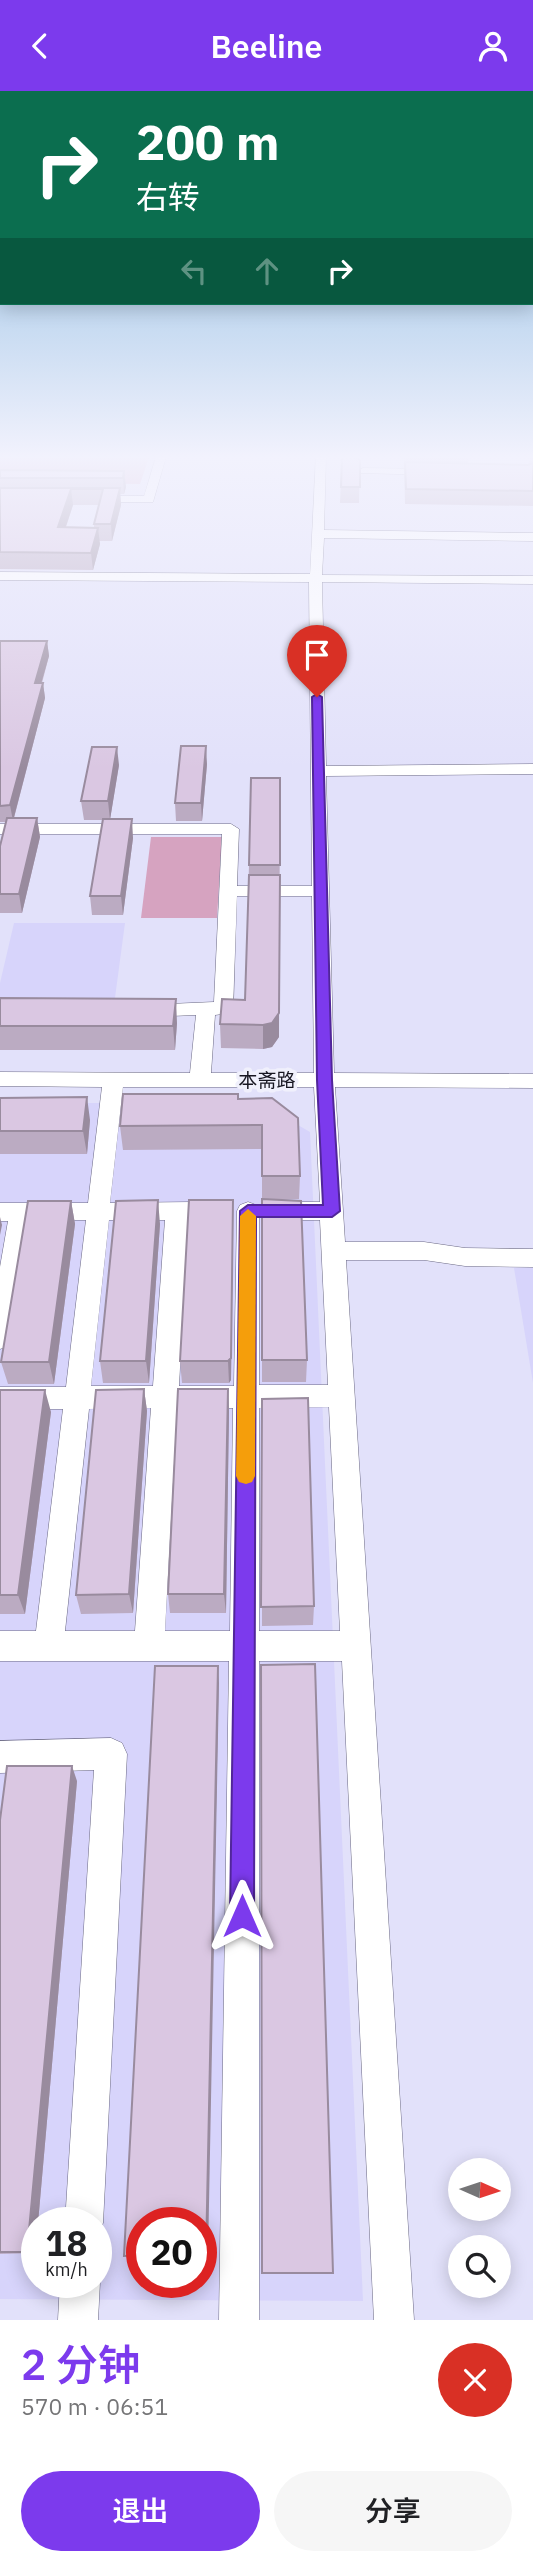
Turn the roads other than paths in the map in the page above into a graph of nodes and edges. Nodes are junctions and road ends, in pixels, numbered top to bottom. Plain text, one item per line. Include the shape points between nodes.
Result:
1 (316, 561) edge
2 (0, 576) edge
3 (316, 577) junction
4 (533, 580) edge
5 (533, 769) edge
6 (318, 771) junction
7 (0, 829) edge
8 (228, 891) junction
9 (321, 891) junction
10 (206, 1008) junction
11 (130, 1011) edge
12 (0, 1079) edge
13 (113, 1080) junction
14 (200, 1080) junction
15 (324, 1080) junction
16 (533, 1081) edge
17 (177, 1211) junction
18 (228, 1211) junction
19 (332, 1211) junction
20 (10, 1212) edge
21 (98, 1212) junction
22 (334, 1251) junction
23 (533, 1258) edge
24 (0, 1339) edge
25 (342, 1396) junction
26 (77, 1397) junction
27 (165, 1397) junction
28 (246, 1397) junction
29 (0, 1398) edge
30 (49, 1646) junction
31 (149, 1646) junction
32 (244, 1646) junction
33 (356, 1646) junction
34 (1, 1653) edge
35 (0, 1757) edge
36 (85, 2207) edge
37 (79, 2298) edge
38 (78, 2320) edge
39 (239, 2320) edge
40 (394, 2320) edge

1 - 3 street
2 - 3 street
3 - 4 street
3 - 6 street
5 - 6 street
6 - 9 street
7 - 8 street via 231,829
8 - 9 street
8 - 10 street via 223,1008
9 - 15 street
10 - 11 street
10 - 14 street
12 - 13 street, 本斋路
13 - 14 street, 本斋路
13 - 21 street
14 - 15 street, 本斋路
15 - 16 street, 本斋路
15 - 19 street
17 - 18 street
17 - 21 street
17 - 27 street
18 - 19 street
18 - 28 street
19 - 22 street
20 - 21 street
20 - 24 street
21 - 26 street
22 - 23 street
22 - 25 street
25 - 28 street
25 - 33 street
26 - 27 street
26 - 29 street
26 - 30 street
27 - 28 street
27 - 31 street
28 - 32 street
30 - 31 street
30 - 34 street
31 - 32 street
32 - 33 street
32 - 39 street
33 - 40 street
35 - 36 street via 111,1754
37 - 38 street

